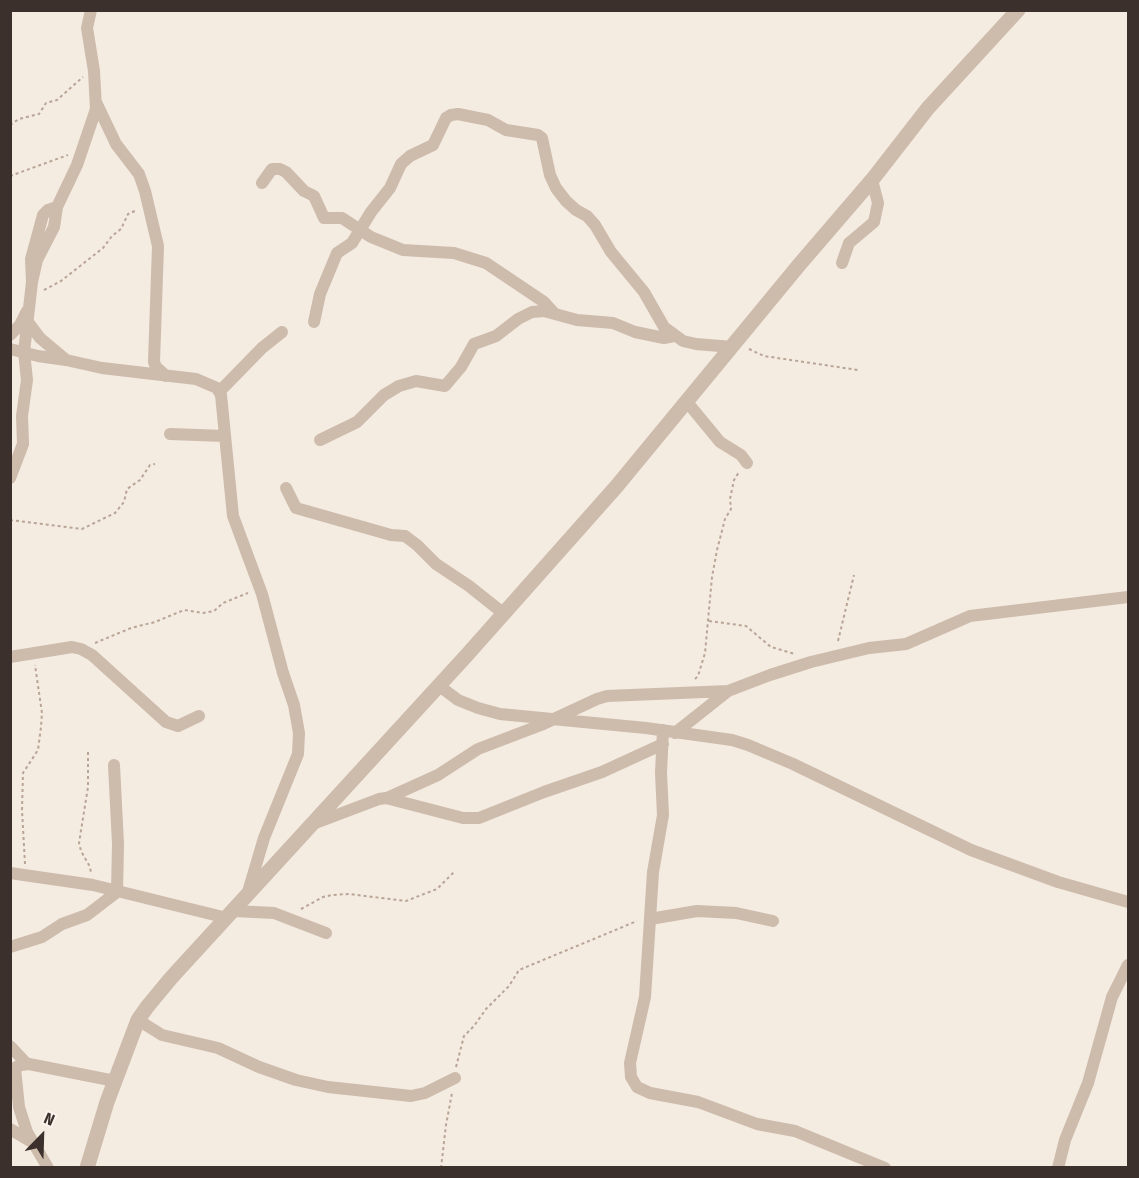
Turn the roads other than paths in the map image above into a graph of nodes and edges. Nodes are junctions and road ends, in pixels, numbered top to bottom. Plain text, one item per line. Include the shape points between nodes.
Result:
1 (91, 10) edge
2 (1018, 10) edge
3 (96, 102) junction
4 (872, 180) junction
5 (262, 183) dead end
6 (360, 230) junction
7 (842, 263) dead end
8 (31, 303) junction
9 (555, 314) junction
10 (28, 322) junction
11 (314, 322) dead end
12 (282, 332) dead end
13 (10, 335) edge
14 (674, 336) junction
15 (734, 344) junction
16 (10, 349) edge
17 (24, 352) junction
18 (66, 360) junction
19 (166, 376) junction
20 (219, 392) junction
21 (687, 402) junction
22 (170, 434) dead end
23 (224, 436) junction
24 (320, 440) dead end
25 (747, 463) road end
26 (10, 478) edge
27 (286, 488) dead end
28 (1128, 597) edge
29 (503, 613) junction
30 (10, 657) edge
31 (438, 685) junction
32 (728, 691) junction
33 (199, 716) dead end
34 (553, 719) junction
35 (669, 732) junction
36 (663, 744) junction
37 (114, 765) dead end
38 (386, 798) junction
39 (312, 825) junction
40 (10, 873) edge
41 (117, 892) junction
42 (247, 896) junction
43 (1128, 902) edge
44 (230, 914) junction
45 (650, 918) junction
46 (772, 921) dead end
47 (326, 933) dead end
48 (10, 947) edge
49 (1128, 965) edge
50 (138, 1020) junction
51 (10, 1046) edge
52 (17, 1067) edge
53 (455, 1078) road end
54 (115, 1081) junction
55 (10, 1129) edge
56 (32, 1142) junction
57 (48, 1167) edge
58 (87, 1167) edge
59 (885, 1167) edge
60 (1058, 1167) edge

1 - 3 street via 87,28
2 - 4 street via 928,108
3 - 8 street via 82,150 57,207 54,228 37,260
3 - 19 street via 116,144 139,174 148,206 158,246 154,362
4 - 7 street via 878,203 874,222 849,243
4 - 15 street
5 - 6 street via 272,170 280,169 314,196 324,218 342,218
6 - 9 street via 403,250 454,253 486,263 544,302
6 - 11 street via 335,257
6 - 14 street via 390,188 401,164 433,145 442,123 451,115 488,120 506,130 538,135 556,188 595,225
8 - 10 street
8 - 13 street
9 - 14 street via 613,323 664,338
9 - 24 street via 531,312 496,336 474,345 445,386 416,381 399,386 357,422
10 - 17 street
10 - 18 street
12 - 20 street
14 - 15 street via 696,344
15 - 21 street
16 - 17 street
17 - 18 street
17 - 26 street via 27,380 23,444
18 - 19 street
19 - 20 street via 210,383
20 - 23 street
21 - 25 street via 720,442
21 - 29 street
22 - 23 street
23 - 42 street via 233,516 257,579 294,705 300,743
27 - 29 street via 296,508 405,536
28 - 32 street via 970,616 906,644 868,648 811,662
29 - 31 street
30 - 33 street via 81,649 166,722 178,726
31 - 34 street via 477,708
31 - 39 street
32 - 34 street via 607,696
32 - 35 street
34 - 35 street
34 - 38 street via 478,749 438,775
35 - 36 street
35 - 43 street via 748,745 971,850 1058,882
36 - 38 street via 602,772 473,819
36 - 45 street via 663,815 652,872
37 - 41 street
38 - 39 street
39 - 42 street
40 - 41 street
41 - 44 street
41 - 48 street via 87,915 42,937
42 - 44 street
44 - 47 street via 274,913
44 - 50 street
45 - 46 street via 692,911 736,913
45 - 59 street via 645,997 630,1063 634,1083 650,1094 698,1102 757,1124 795,1131
49 - 60 street via 1112,997 1088,1083
50 - 53 street via 162,1035 218,1048 259,1067 328,1087 411,1096 424,1094
50 - 54 street
51 - 52 street
52 - 54 street
52 - 56 street via 19,1107
54 - 58 street
55 - 56 street
56 - 57 street

